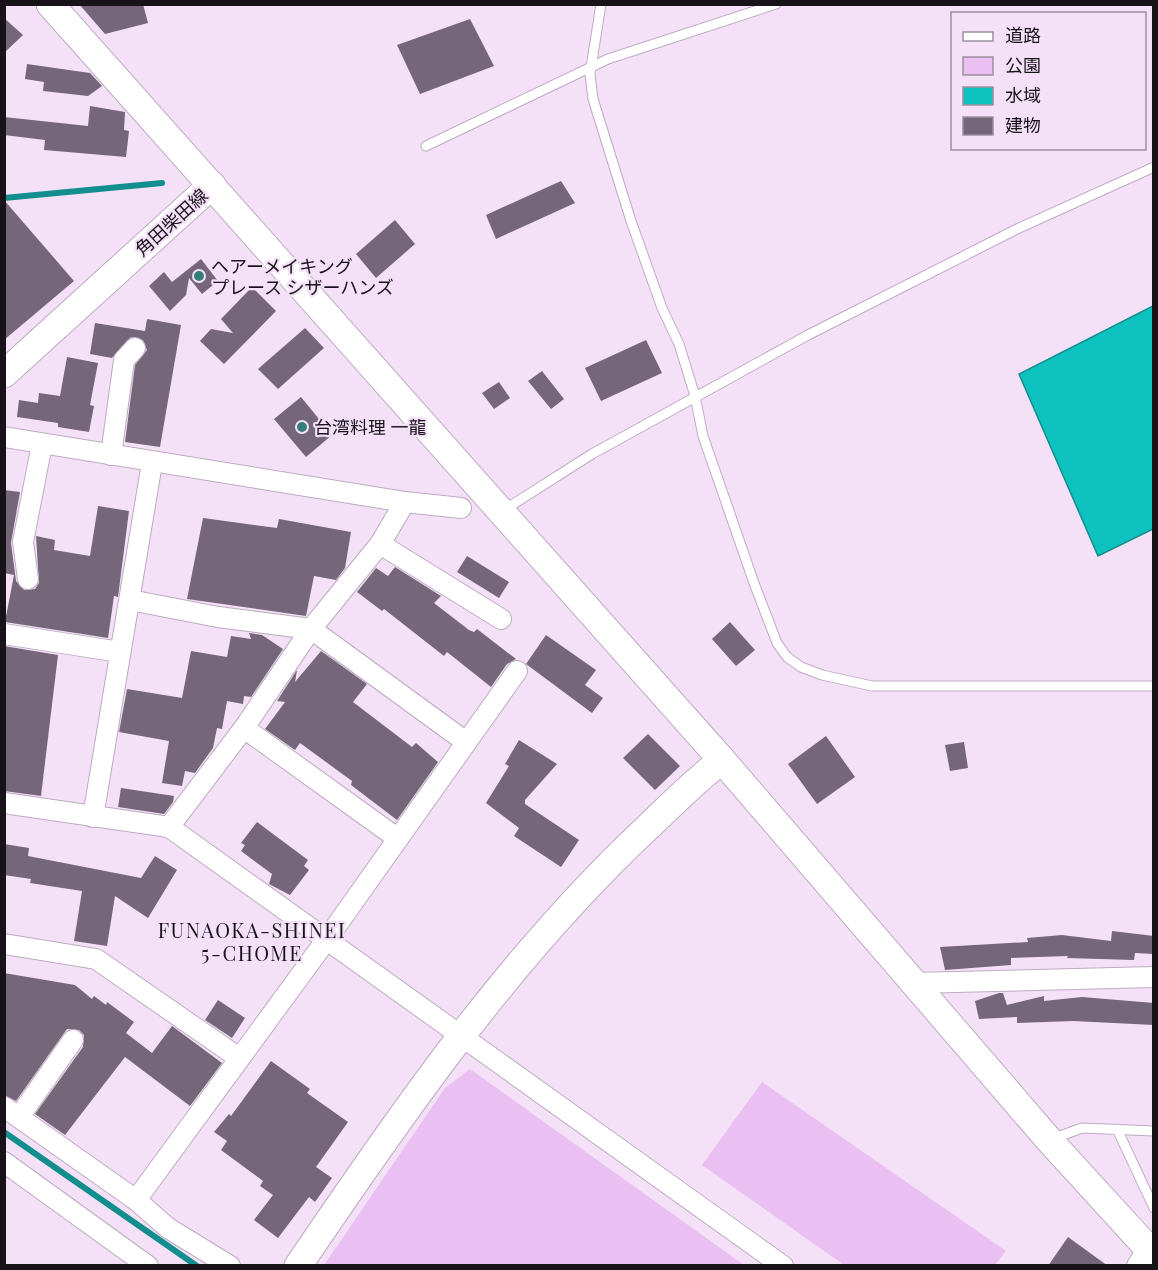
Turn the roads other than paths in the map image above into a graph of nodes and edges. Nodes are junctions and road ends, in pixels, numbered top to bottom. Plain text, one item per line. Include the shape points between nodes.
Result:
1 (601, 4) edge
2 (776, 4) edge
3 (58, 6) edge
4 (591, 68) junction
5 (426, 146) dead end
6 (1154, 166) edge
7 (212, 185) junction
8 (135, 348) dead end
9 (4, 374) edge
10 (695, 396) junction
11 (4, 437) edge
12 (42, 444) junction
13 (111, 455) junction
14 (152, 462) junction
15 (405, 502) junction
16 (461, 508) dead end
17 (501, 513) junction
18 (380, 544) junction
19 (28, 579) dead end
20 (130, 600) junction
21 (501, 619) dead end
22 (311, 629) junction
23 (4, 634) edge
24 (120, 652) junction
25 (517, 671) dead end
26 (1154, 686) edge
27 (244, 728) junction
28 (466, 742) junction
29 (722, 760) junction
30 (4, 803) edge
31 (93, 817) junction
32 (170, 827) junction
33 (398, 838) junction
34 (327, 939) junction
35 (4, 944) edge
36 (1154, 977) edge
37 (913, 983) junction
38 (462, 1036) junction
39 (73, 1040) dead end
40 (239, 1058) junction
41 (12, 1112) edge
42 (1117, 1129) junction
43 (1154, 1131) edge
44 (1049, 1140) junction
45 (4, 1162) edge
46 (136, 1200) junction
47 (1154, 1208) edge
48 (1146, 1256) edge
49 (136, 1262) edge
50 (230, 1266) edge
51 (297, 1266) edge
52 (783, 1266) edge

1 - 4 lane
2 - 4 lane
3 - 7 street, 角田柴田線
4 - 5 lane
4 - 10 lane via 593,99 631,221
6 - 10 lane via 1017,228
7 - 9 street, 角田柴田線
7 - 17 street
8 - 13 street via 124,360
10 - 17 lane via 592,454
10 - 26 lane via 703,436 777,644 801,668 872,686
11 - 12 street
12 - 13 street
12 - 19 street via 23,542
13 - 14 street
14 - 15 street
14 - 20 street
15 - 16 street
15 - 18 street
17 - 29 street
18 - 21 street
18 - 22 street
20 - 22 street
20 - 24 street
22 - 27 street
22 - 28 street
23 - 24 street
24 - 31 street
25 - 28 street
27 - 32 street
27 - 33 street
28 - 33 street
29 - 37 street
29 - 38 street via 566,907
30 - 31 street
31 - 32 street
32 - 34 street
33 - 34 street
34 - 38 street
34 - 40 street
35 - 40 street via 96,959
36 - 37 street
37 - 44 street
38 - 51 street
38 - 52 street
39 - 41 street
40 - 46 street
41 - 46 street
42 - 43 lane
42 - 44 lane via 1082,1128
42 - 47 lane
44 - 48 street
45 - 49 street
46 - 50 street via 185,1240

